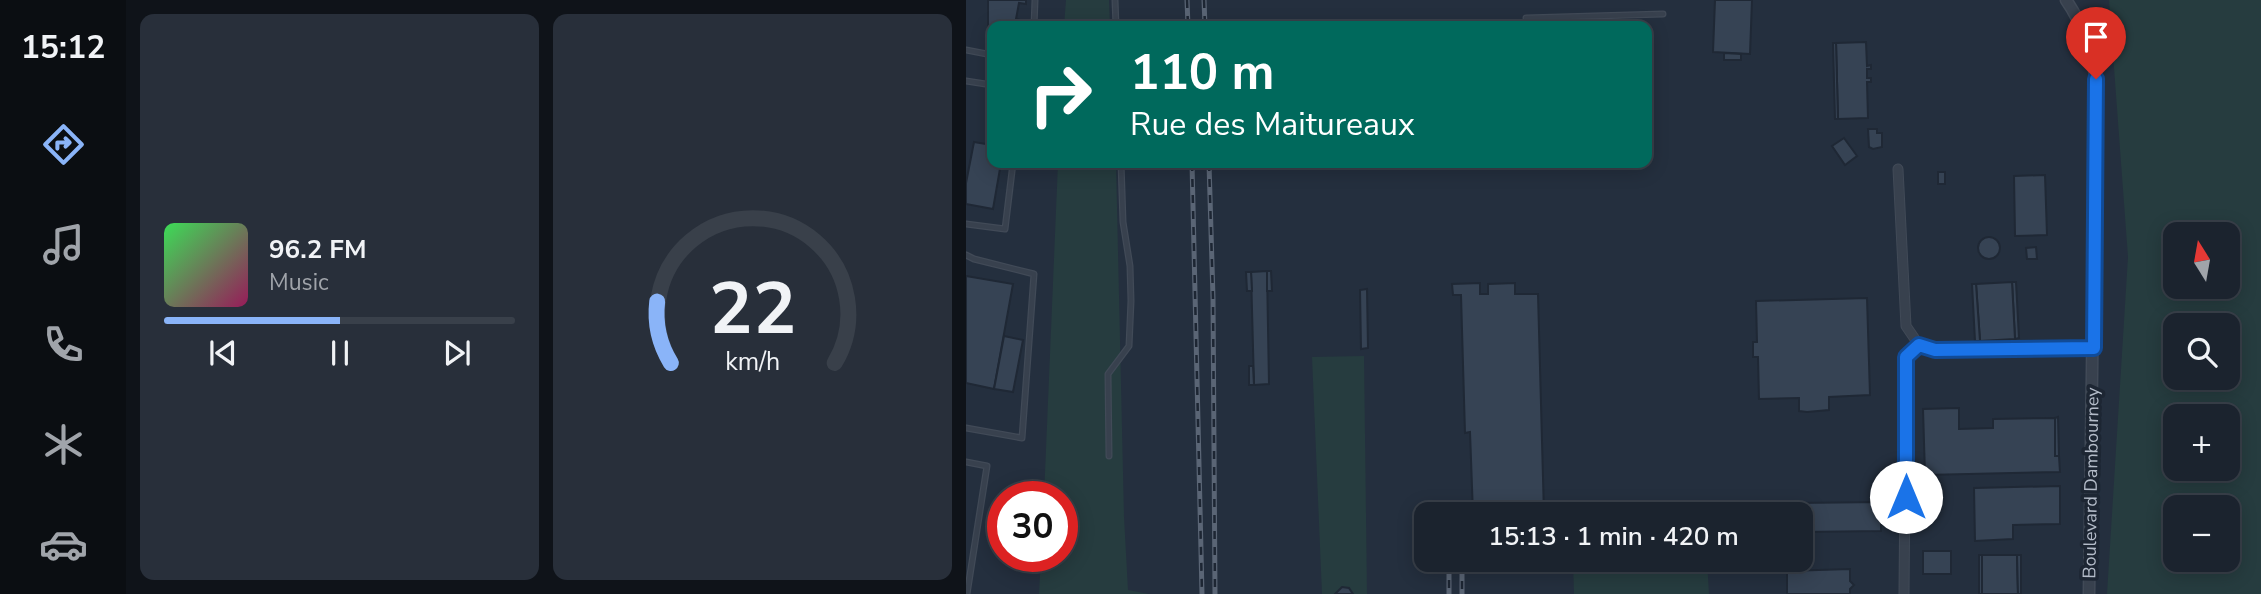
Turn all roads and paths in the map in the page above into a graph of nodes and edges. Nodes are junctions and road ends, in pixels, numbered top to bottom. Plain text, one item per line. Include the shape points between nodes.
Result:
1 (1035, 0) edge
2 (1115, 0) edge
3 (2066, 0) edge
4 (1663, 14) dead end
5 (1526, 18) dead end
6 (1034, 21) edge
7 (1116, 21) edge
8 (966, 50) edge
9 (987, 54) edge
10 (966, 81) edge
11 (987, 84) edge
12 (1012, 168) edge
13 (1121, 168) edge
14 (1898, 169) dead end
15 (966, 223) edge
16 (966, 255) edge
17 (1919, 345) junction
18 (2094, 348) junction
19 (966, 429) edge
20 (1109, 456) dead end
21 (966, 462) edge
22 (967, 594) edge
23 (1904, 594) edge
24 (2089, 594) edge

1 - 6 lane
2 - 7 lane
3 - 18 street, Boulevard Dambourney via 2087,38 2096,79
4 - 5 lane
8 - 9 lane
10 - 11 lane
12 - 15 lane via 1004,229
13 - 20 lane via 1131,301 1129,345 1108,374
14 - 17 street via 1906,326
16 - 19 lane via 1034,274 1021,438
17 - 18 street via 1935,350
17 - 23 street via 1906,357
18 - 24 street, Boulevard Dambourney
21 - 22 lane via 987,466

